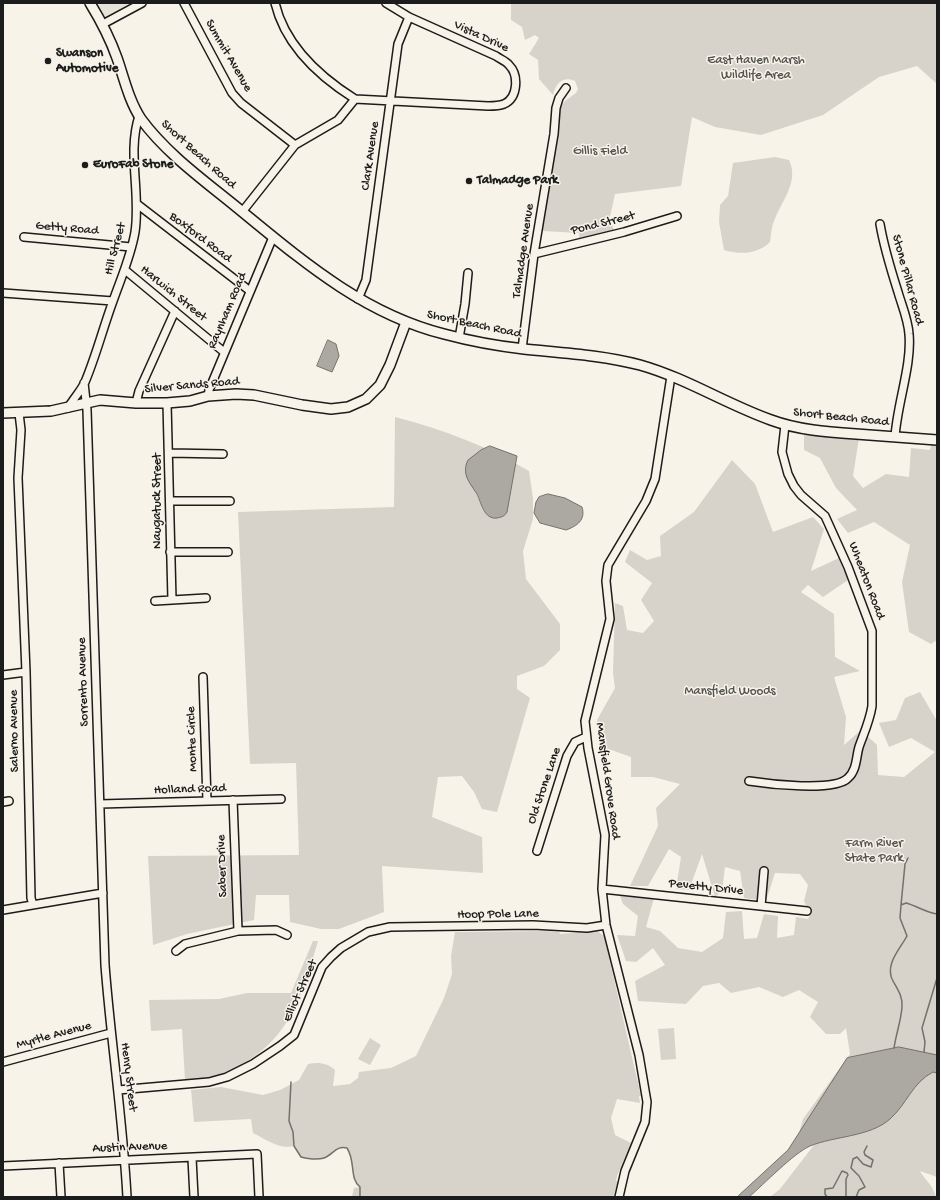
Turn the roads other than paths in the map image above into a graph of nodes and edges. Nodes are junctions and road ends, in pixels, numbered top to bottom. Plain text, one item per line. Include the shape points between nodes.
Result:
1 (90, 3) edge
2 (142, 3) edge
3 (184, 3) edge
4 (275, 3) edge
5 (386, 3) edge
6 (409, 17) junction
7 (103, 24) junction
8 (566, 88) dead end
9 (355, 98) junction
10 (391, 101) junction
11 (140, 116) junction
12 (295, 145) junction
13 (136, 204) junction
14 (242, 212) junction
15 (676, 216) dead end
16 (880, 224) dead end
17 (24, 237) dead end
18 (273, 237) junction
19 (131, 247) junction
20 (534, 254) junction
21 (125, 270) junction
22 (468, 273) dead end
23 (250, 291) junction
24 (3, 293) edge
25 (358, 299) junction
26 (113, 301) junction
27 (175, 311) junction
28 (406, 322) junction
29 (459, 338) junction
30 (522, 349) junction
31 (224, 352) junction
32 (671, 376) junction
33 (84, 383) junction
34 (208, 396) junction
35 (86, 403) junction
36 (136, 403) junction
37 (167, 403) junction
38 (68, 408) junction
39 (3, 413) edge
40 (19, 413) junction
41 (785, 425) junction
42 (895, 437) junction
43 (937, 440) edge
44 (170, 453) junction
45 (223, 454) dead end
46 (230, 501) dead end
47 (170, 502) junction
48 (170, 552) junction
49 (228, 552) dead end
50 (206, 598) dead end
51 (172, 600) junction
52 (155, 601) dead end
53 (26, 672) junction
54 (3, 675) edge
55 (203, 677) dead end
56 (586, 737) junction
57 (749, 781) dead end
58 (281, 799) dead end
59 (233, 800) junction
60 (207, 801) junction
61 (100, 804) junction
62 (537, 851) dead end
63 (764, 870) dead end
64 (602, 889) junction
65 (102, 892) junction
66 (33, 905) junction
67 (761, 906) junction
68 (3, 910) edge
69 (807, 911) dead end
70 (606, 925) junction
71 (390, 927) joint
72 (238, 931) junction
73 (287, 935) dead end
74 (176, 952) dead end
75 (105, 961) joint
76 (111, 1033) junction
77 (3, 1062) edge
78 (118, 1090) junction
79 (192, 1158) junction
80 (125, 1160) junction
81 (59, 1163) junction
82 (3, 1166) edge
83 (61, 1197) edge
84 (128, 1197) edge
85 (194, 1197) edge
86 (259, 1197) edge
87 (618, 1197) edge

1 - 7 main road, Short Beach Road
2 - 7 street
3 - 12 street, Summit Avenue via 232,93
4 - 9 street via 301,55 340,89
5 - 6 street, Vista Drive
6 - 10 street, Clark Avenue via 398,44
6 - 10 street, Vista Drive via 496,56 508,64 515,74 515,90 509,101 498,105
7 - 11 main road, Short Beach Road
8 - 20 street, Talmadge Avenue via 556,108
9 - 10 street, Vista Drive
9 - 12 street via 338,120
10 - 25 street, Clark Avenue via 366,280
11 - 13 street, Hill Street via 134,149
11 - 14 main road, Short Beach Road via 164,145
12 - 14 street
13 - 19 street, Hill Street via 135,232
13 - 23 street, Boxford Road
14 - 18 main road, Short Beach Road
15 - 20 street, Pond Street via 624,232
16 - 42 street, Stone Pillar Road via 909,333
17 - 19 street, Getty Road
18 - 23 street, Raynham Road
18 - 25 main road, Short Beach Road via 309,267
19 - 21 street, Hill Street
20 - 30 street, Talmadge Avenue
21 - 26 street, Hill Street
21 - 27 street, Harwich Street
22 - 29 street
23 - 31 street, Raynham Road
24 - 26 street
25 - 28 main road, Short Beach Road
26 - 33 street, Hill Street
27 - 31 street, Harwich Street
27 - 36 street
28 - 29 main road, Short Beach Road
28 - 34 main road, Silver Sands Road via 386,375 374,392 356,404 331,409 245,394
29 - 30 main road, Short Beach Road
30 - 32 main road, Short Beach Road via 608,358
31 - 34 street, Raynham Road
32 - 41 main road, Short Beach Road via 751,413
32 - 56 street, Mansfield Grove Road via 655,479 646,500 608,565 606,581 610,619 587,710
33 - 35 street, Hill Street
33 - 38 street, Hill Street
34 - 37 main road, Silver Sands Road
35 - 36 main road, Silver Sands Road via 105,400
35 - 38 main road, Silver Sands Road
35 - 61 street, Sorrento Avenue
36 - 37 main road, Silver Sands Road
37 - 44 street, Naugatuck Street
38 - 40 main road, Silver Sands Road
39 - 40 main road, Silver Sands Road
40 - 53 street, Salerno Avenue via 22,430 18,478
41 - 42 main road, Short Beach Road via 817,431
41 - 57 street, Wheaton Road via 782,452 788,474 801,495 825,516 872,631 872,706 855,766 845,781 822,786
42 - 43 main road, Short Beach Road
44 - 45 street
44 - 47 street, Naugatuck Street
46 - 47 street
47 - 48 street, Naugatuck Street
48 - 49 street
48 - 51 street, Naugatuck Street
50 - 51 street
51 - 52 street
53 - 54 street
53 - 66 street, Salerno Avenue
55 - 60 street, Monte Circle
56 - 62 street, Old Stone Lane via 571,746
56 - 64 street, Mansfield Grove Road via 604,829
58 - 59 street, Holland Road
59 - 60 street, Holland Road
59 - 72 street, Saber Drive
60 - 61 street, Holland Road
61 - 65 street, Sorrento Avenue
63 - 67 street
64 - 67 street, Pevetty Drive
64 - 70 street, Mansfield Grove Road
65 - 66 street
65 - 75 street, Sorrento Avenue
66 - 68 street
67 - 69 street, Pevetty Drive
70 - 71 street, Hoop Pole Lane via 587,928 533,925
70 - 87 street, Mansfield Grove Road via 639,1055 647,1109 645,1122 623,1175
71 - 78 street, Elliot Street via 368,932 332,956 322,967 294,1034 254,1064 214,1081
72 - 73 street via 276,930
72 - 74 street via 185,944
75 - 76 street, Henry Street
76 - 77 street, Myrtle Avenue
76 - 78 street, Henry Street
78 - 80 street, Henry Street
79 - 80 street, Austin Avenue
79 - 85 street
79 - 86 street, Austin Avenue via 257,1154
80 - 81 street, Austin Avenue
80 - 84 street, Henry Street
81 - 82 street, Austin Avenue
81 - 83 street

